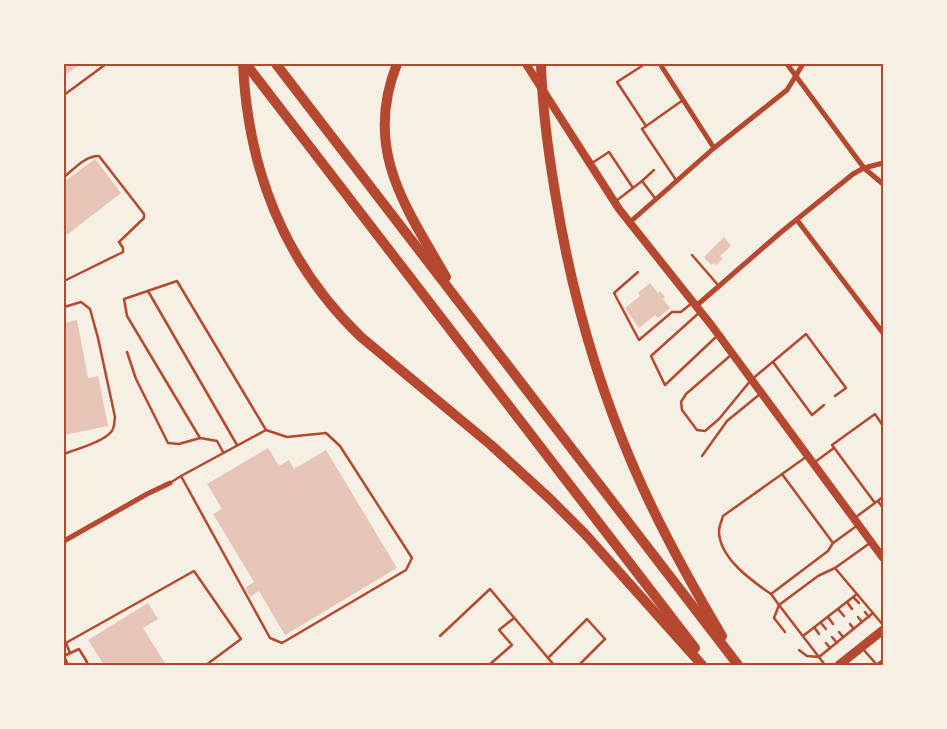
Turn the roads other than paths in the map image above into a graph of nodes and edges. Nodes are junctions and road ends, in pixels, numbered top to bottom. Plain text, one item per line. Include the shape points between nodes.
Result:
1 (106, 64) edge
2 (244, 64) edge
3 (276, 64) edge
4 (397, 64) edge
5 (526, 64) edge
6 (541, 64) edge
7 (645, 64) edge
8 (660, 64) edge
9 (787, 64) edge
10 (803, 64) edge
11 (796, 77) junction
12 (64, 95) edge
13 (683, 100) junction
14 (646, 126) junction
15 (714, 148) junction
16 (883, 163) edge
17 (590, 165) junction
18 (864, 168) junction
19 (654, 170) dead end
20 (64, 177) edge
21 (642, 181) junction
22 (677, 181) junction
23 (883, 184) edge
24 (633, 188) junction
25 (656, 200) junction
26 (615, 202) junction
27 (797, 220) junction
28 (629, 222) junction
29 (692, 255) dead end
30 (638, 272) dead end
31 (64, 281) edge
32 (719, 287) junction
33 (148, 291) junction
34 (64, 307) edge
35 (696, 307) junction
36 (466, 312) junction
37 (883, 334) edge
38 (718, 335) junction
39 (127, 352) dead end
40 (732, 354) junction
41 (772, 361) junction
42 (751, 380) junction
43 (761, 393) junction
44 (835, 396) dead end
45 (824, 405) dead end
46 (883, 426) edge
47 (266, 430) junction
48 (200, 438) junction
49 (237, 445) junction
50 (834, 448) junction
51 (224, 453) junction
52 (64, 454) edge
53 (702, 456) dead end
54 (808, 456) junction
55 (813, 464) junction
56 (782, 474) junction
57 (181, 476) junction
58 (170, 483) joint
59 (883, 498) edge
60 (877, 502) junction
61 (883, 508) edge
62 (856, 521) junction
63 (64, 541) edge
64 (872, 542) junction
65 (833, 543) junction
66 (883, 558) edge
67 (835, 568) junction
68 (771, 594) junction
69 (857, 594) junction
70 (853, 596) junction
71 (847, 602) junction
72 (858, 603) dead end
73 (779, 605) junction
74 (838, 609) junction
75 (852, 609) dead end
76 (865, 612) dead end
77 (873, 613) junction
78 (828, 616) junction
79 (844, 616) dead end
80 (858, 617) dead end
81 (869, 617) junction
82 (514, 618) junction
83 (820, 622) junction
84 (862, 622) junction
85 (833, 624) dead end
86 (850, 624) dead end
87 (883, 625) edge
88 (814, 627) junction
89 (826, 629) dead end
90 (854, 629) junction
91 (883, 630) edge
92 (785, 632) dead end
93 (839, 632) dead end
94 (819, 634) dead end
95 (440, 636) dead end
96 (803, 636) junction
97 (843, 637) junction
98 (832, 638) dead end
99 (826, 643) dead end
100 (837, 643) junction
101 (65, 644) edge
102 (862, 647) junction
103 (830, 648) junction
104 (800, 650) dead end
105 (70, 653) junction
106 (819, 657) junction
107 (548, 658) junction
108 (883, 660) edge
109 (68, 665) edge
110 (86, 665) edge
111 (206, 665) edge
112 (489, 665) edge
113 (554, 665) edge
114 (579, 665) edge
115 (702, 665) edge
116 (708, 665) edge
117 (738, 665) edge
118 (825, 665) edge
119 (839, 665) edge
120 (876, 665) edge

1 - 12 lane
2 - 115 highway via 245,100 258,164 272,207 299,261 325,299 361,337 491,444 550,499
2 - 116 highway
3 - 36 highway
4 - 36 highway via 388,92 385,117 384,141 390,167 402,200
5 - 17 main road
6 - 117 highway via 542,99 559,219 573,287 609,405 661,525
7 - 14 lane via 617,82
8 - 13 street
9 - 11 street
10 - 11 street
11 - 15 street via 787,90
11 - 18 street
13 - 14 lane
13 - 15 street
14 - 22 lane via 642,129
15 - 22 street
16 - 18 street
17 - 24 lane via 609,152
17 - 26 main road
18 - 23 street
18 - 27 street
19 - 21 lane
20 - 31 lane via 88,158 99,156 144,218 119,242 123,252
21 - 24 lane
21 - 25 lane
22 - 25 street
24 - 26 lane
25 - 28 street
26 - 28 main road
27 - 32 street
27 - 37 street
28 - 35 main road
29 - 32 lane
30 - 35 lane via 614,293 639,340 672,312
32 - 35 street
33 - 47 lane via 177,281
33 - 48 lane via 124,299 128,316
33 - 49 lane
34 - 52 lane via 81,302 90,309 115,417 114,426 105,438
35 - 38 main road
35 - 38 lane via 651,356 665,385
36 - 117 highway
38 - 40 main road
39 - 48 lane via 136,379 168,443 179,444
40 - 42 main road
40 - 42 lane via 686,394 680,402 682,410 698,430 705,431
41 - 42 lane
41 - 44 lane via 806,334 846,388
41 - 45 lane via 812,414
42 - 43 main road
43 - 53 lane via 727,421
43 - 54 main road
46 - 50 lane via 875,414 832,445
47 - 49 lane
47 - 57 lane via 286,437 326,433 340,446 412,558 406,570 282,643 270,638
48 - 51 lane via 217,442
49 - 51 lane
50 - 55 lane
50 - 60 lane
51 - 57 lane
54 - 55 main road
54 - 56 lane
55 - 62 main road
56 - 65 lane
56 - 68 lane via 723,516 719,532 723,550 748,578
57 - 58 lane
58 - 63 street
59 - 60 lane
60 - 61 lane
60 - 62 lane
62 - 64 main road
62 - 65 lane
64 - 66 main road
64 - 67 lane
65 - 68 lane via 828,551
67 - 69 lane
67 - 73 lane via 818,576
68 - 73 lane
69 - 70 lane
69 - 77 lane
70 - 71 lane
70 - 72 lane
71 - 74 lane
71 - 75 lane
73 - 92 lane via 774,618
73 - 96 lane
74 - 78 lane
74 - 79 lane
76 - 81 lane
77 - 81 lane
77 - 87 lane
78 - 83 lane
78 - 85 lane
80 - 84 lane
81 - 84 lane
82 - 95 lane via 490,589
82 - 107 lane
82 - 112 lane via 500,630 512,645
83 - 88 lane
83 - 89 lane
84 - 90 lane
86 - 90 lane
88 - 94 lane
88 - 96 lane
90 - 97 lane
91 - 102 main road
93 - 97 lane
96 - 106 lane
97 - 100 lane
98 - 100 lane
99 - 103 lane
100 - 103 lane
101 - 105 lane
101 - 111 lane via 194,572 241,639
102 - 119 main road
102 - 120 lane
103 - 106 lane
104 - 106 lane via 807,656
105 - 109 lane via 64,656
105 - 110 lane via 79,649
106 - 118 lane
107 - 113 lane
107 - 114 lane via 587,620 605,639
108 - 120 lane

